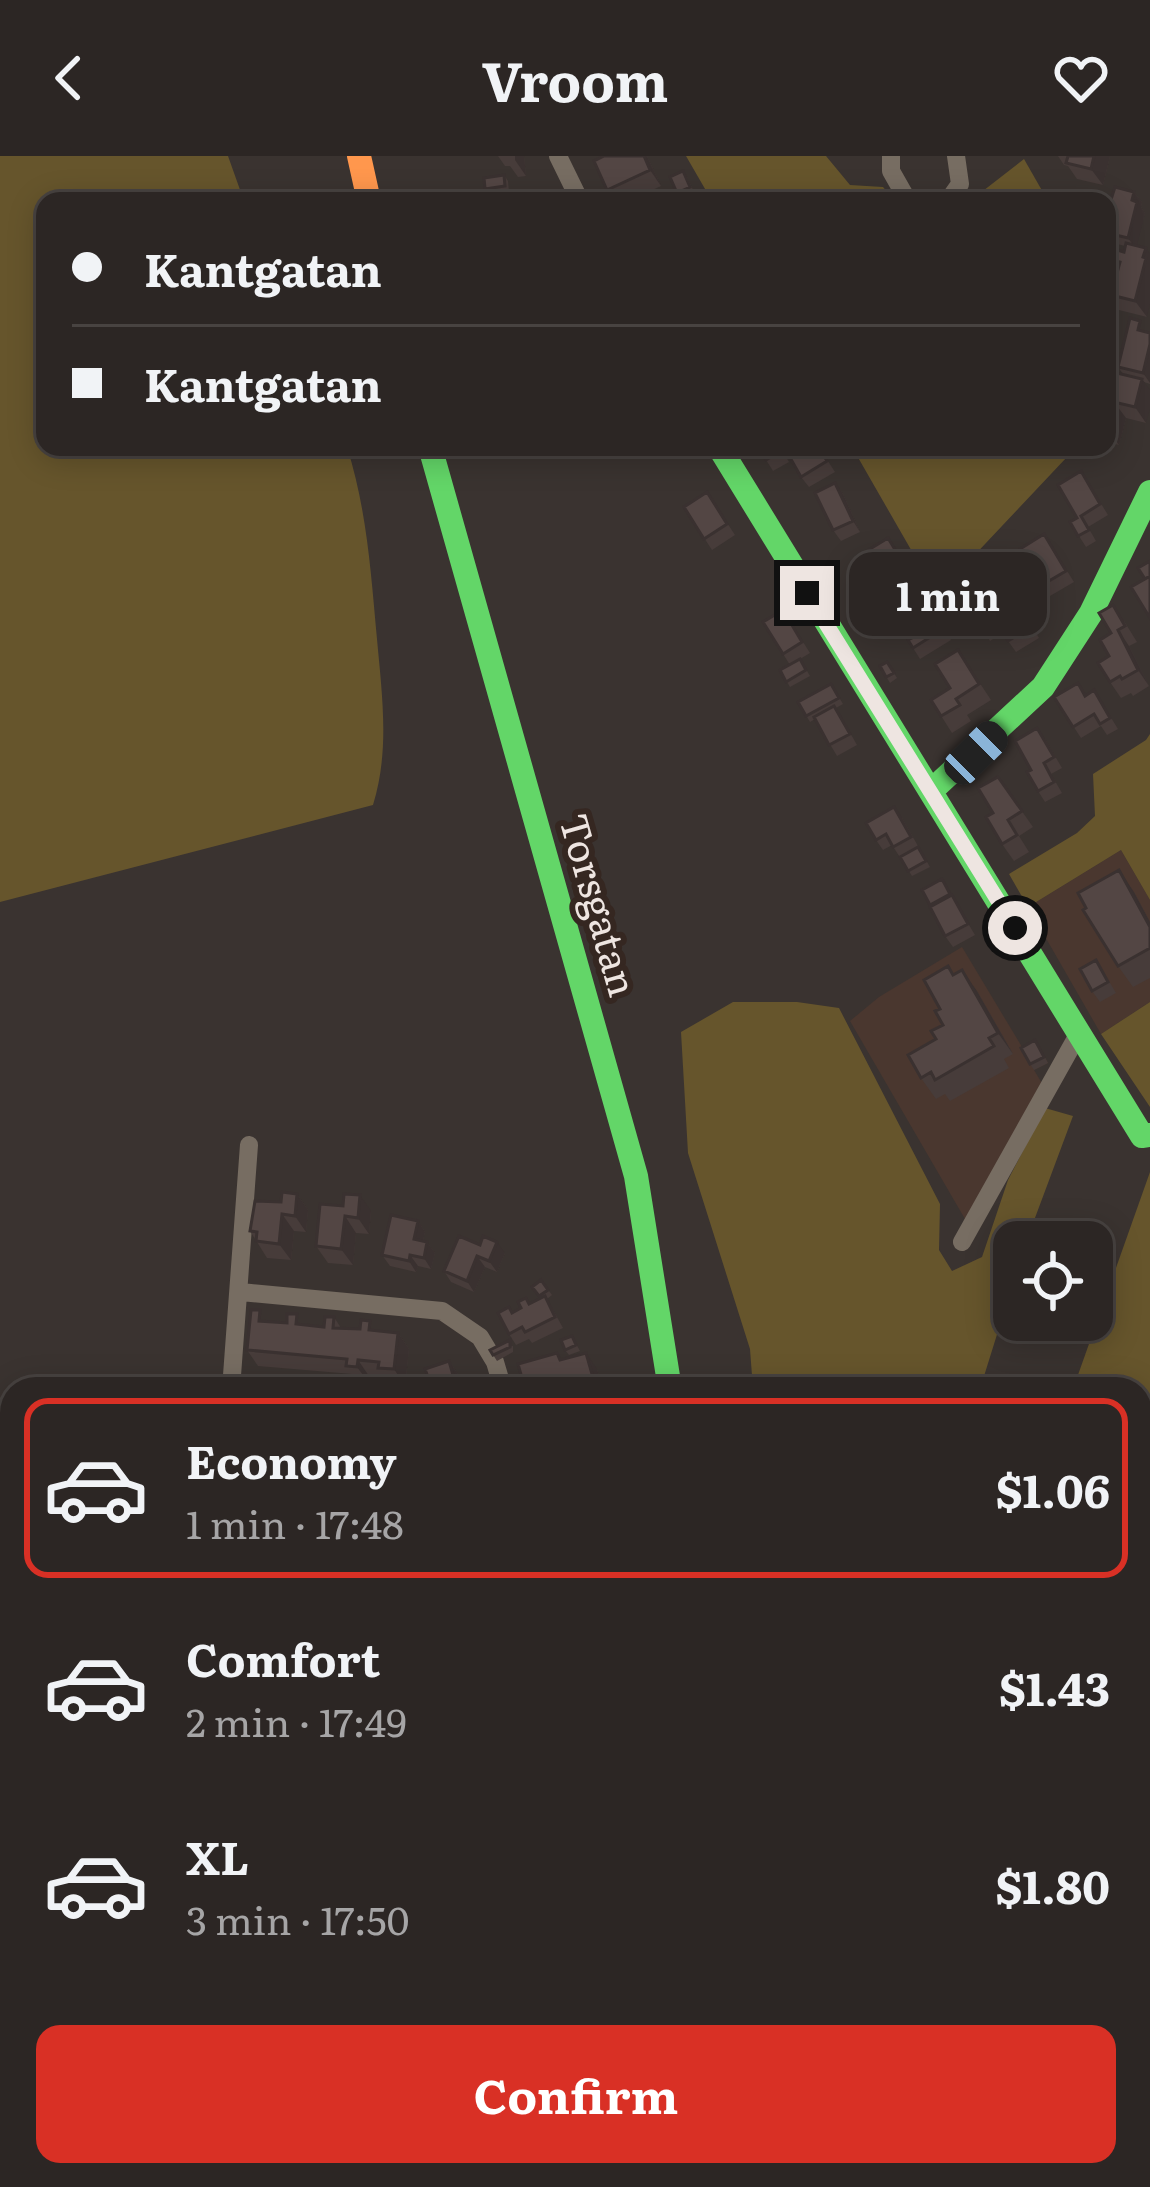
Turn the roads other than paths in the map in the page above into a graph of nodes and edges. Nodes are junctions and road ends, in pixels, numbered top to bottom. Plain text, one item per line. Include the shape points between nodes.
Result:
1 (359, 156) edge
2 (558, 156) edge
3 (891, 156) edge
4 (956, 156) edge
5 (367, 192) edge
6 (576, 192) edge
7 (903, 192) edge
8 (954, 192) edge
9 (433, 456) edge
10 (725, 456) edge
11 (1150, 492) edge
12 (931, 791) junction
13 (1079, 1033) junction
14 (1150, 1136) edge
15 (249, 1145) dead end
16 (962, 1243) dead end
17 (241, 1292) junction
18 (232, 1377) edge
19 (499, 1377) edge
20 (668, 1377) edge

1 - 5 street
2 - 6 street
3 - 7 street
4 - 8 street
9 - 20 street, Torsgatan via 636,1176
10 - 12 street
11 - 12 street via 1091,613 1043,687
12 - 13 street
13 - 14 street via 1142,1136
13 - 16 street
15 - 17 street
17 - 18 street
17 - 19 street via 442,1311 479,1337

